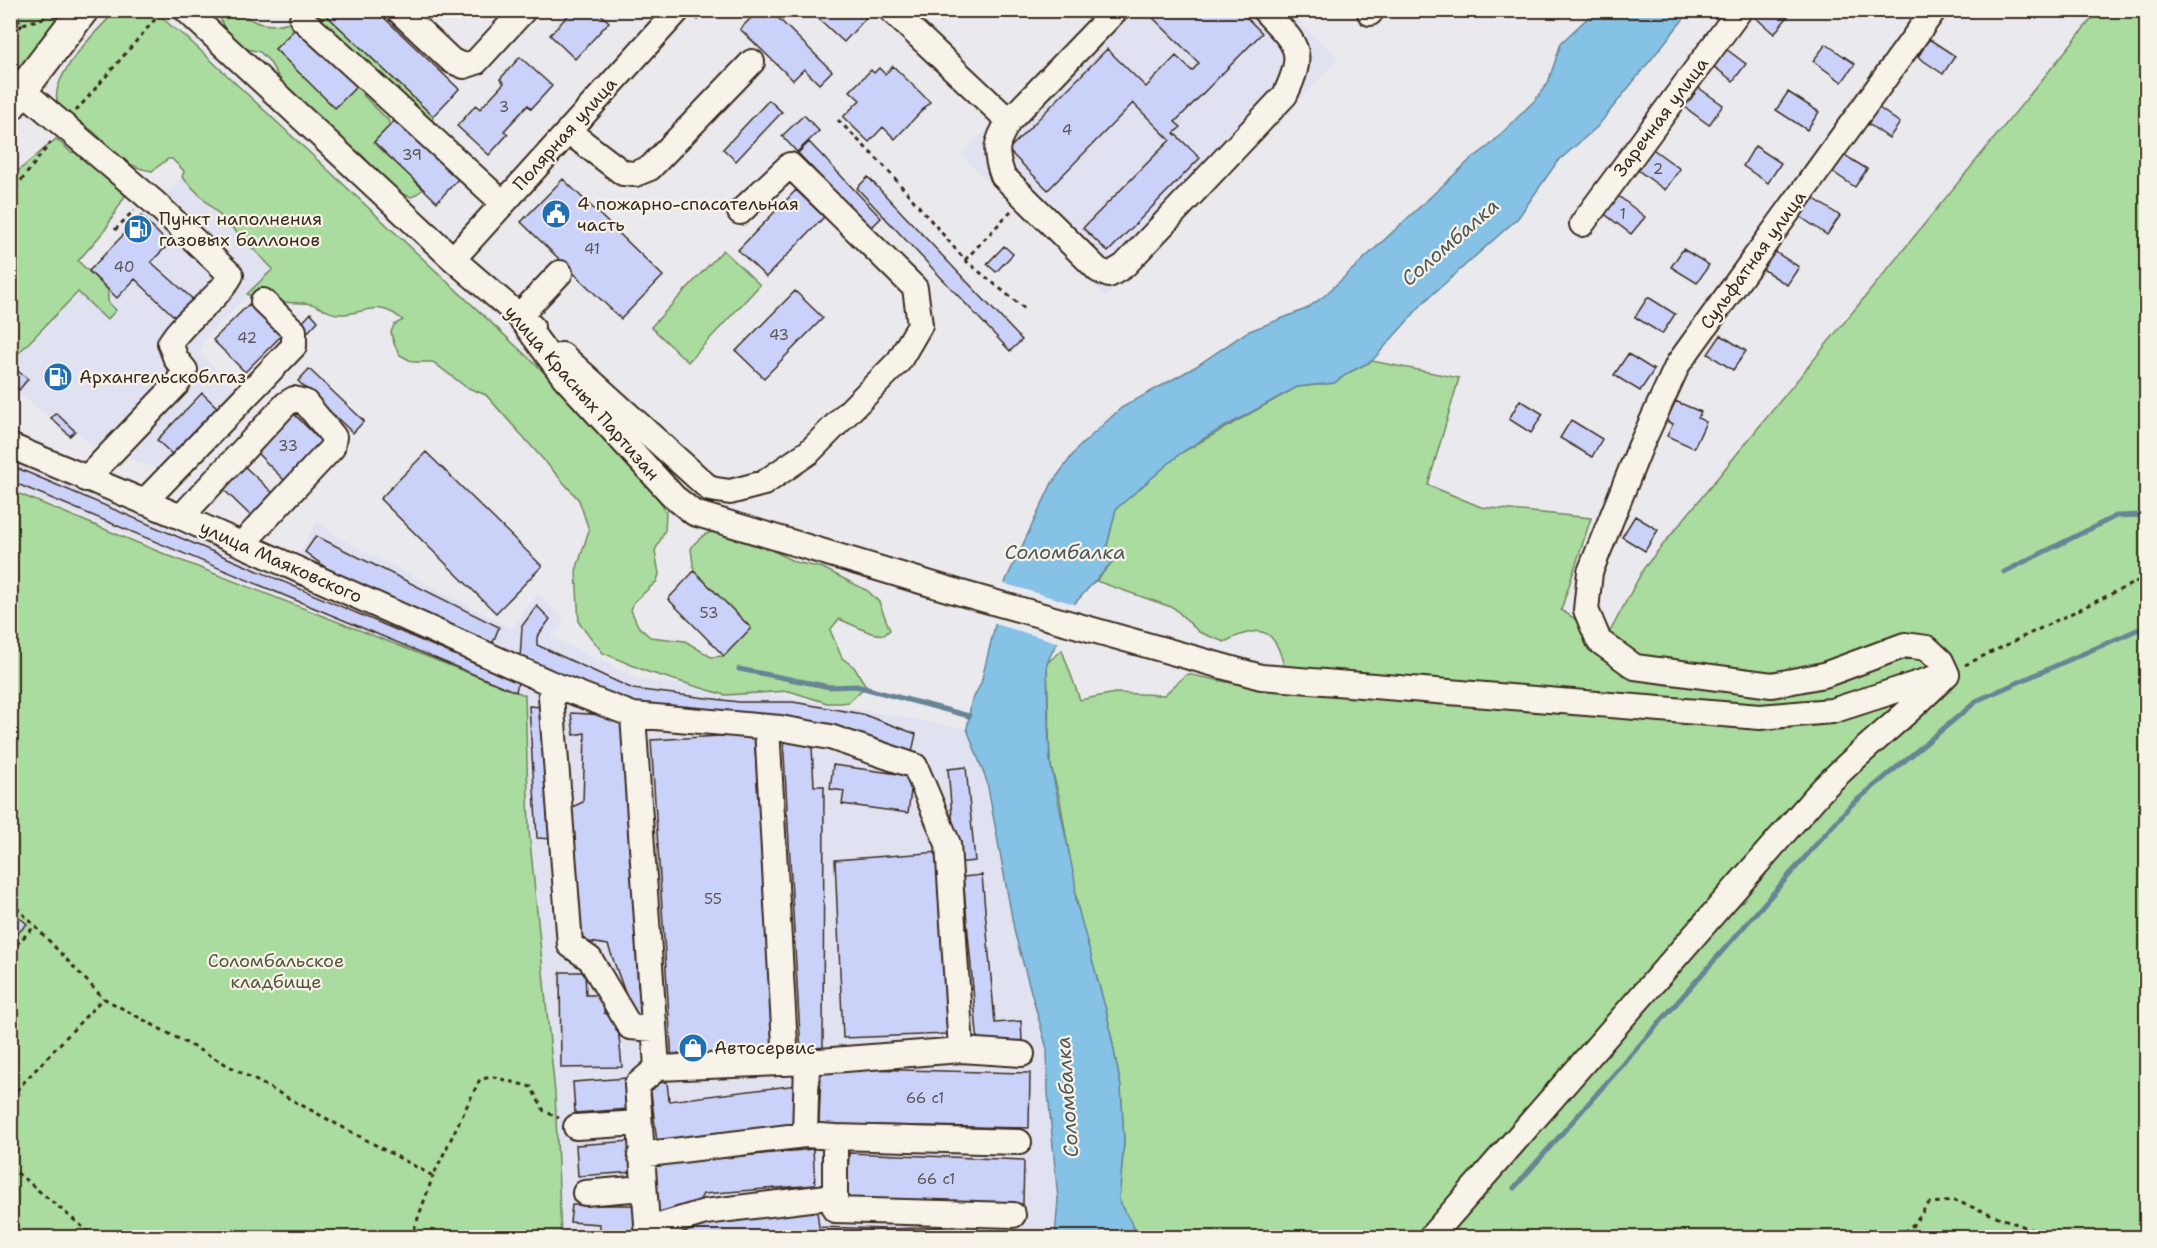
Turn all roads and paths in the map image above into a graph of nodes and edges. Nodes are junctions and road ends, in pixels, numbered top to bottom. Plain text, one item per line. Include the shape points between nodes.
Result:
1 (23, 10) edge
2 (163, 10) edge
3 (398, 10) edge
4 (524, 10) edge
5 (678, 10) edge
6 (891, 10) edge
7 (1116, 10) edge
8 (1264, 10) edge
9 (1740, 10) edge
10 (1934, 10) edge
11 (81, 11) edge
12 (188, 11) edge
13 (10, 13) edge
14 (16, 18) junction
15 (302, 19) dead end
16 (10, 37) edge
17 (753, 62) dead end
18 (16, 98) edge
19 (74, 114) dead end
20 (838, 120) dead end
21 (1009, 121) junction
22 (568, 131) junction
23 (52, 140) dead end
24 (10, 195) edge
25 (1024, 196) junction
26 (503, 203) junction
27 (740, 212) dead end
28 (1582, 224) dead end
29 (453, 259) junction
30 (965, 260) junction
31 (560, 273) dead end
32 (263, 301) dead end
33 (1025, 309) dead end
34 (519, 316) junction
35 (10, 446) edge
36 (86, 479) junction
37 (144, 502) junction
38 (181, 517) junction
39 (242, 544) junction
40 (2146, 577) edge
41 (1947, 674) junction
42 (550, 683) junction
43 (633, 715) junction
44 (767, 727) junction
45 (10, 901) edge
46 (36, 926) junction
47 (10, 951) edge
48 (103, 998) junction
49 (654, 1029) junction
50 (961, 1050) junction
51 (1022, 1054) dead end
52 (797, 1062) junction
53 (657, 1068) junction
54 (10, 1097) edge
55 (544, 1111) dead end
56 (639, 1123) junction
57 (576, 1127) dead end
58 (805, 1135) junction
59 (835, 1137) junction
60 (1019, 1142) dead end
61 (640, 1155) junction
62 (10, 1167) edge
63 (433, 1176) junction
64 (643, 1188) junction
65 (585, 1193) dead end
66 (835, 1196) junction
67 (1013, 1215) dead end
68 (647, 1234) edge
69 (96, 1238) edge
70 (411, 1238) edge
71 (1430, 1238) edge
72 (1897, 1238) edge
73 (2054, 1238) edge

1 - 14 path
2 - 19 path
3 - 4 street via 452,61 464,66 476,62
5 - 22 street, Полярная улица
6 - 21 street
7 - 21 street
8 - 25 street via 1294,42 1297,69 1285,95 1124,266 1109,275 1098,270
9 - 28 street, Заречная улица
10 - 41 street, Сульфатная улица via 1678,364 1590,572 1586,610 1599,641 1635,667 1772,685 1824,675 1905,645 1927,648 1941,661
11 - 18 main road
12 - 29 street, улица Красных Партизан
13 - 14 path
14 - 16 path via 23,24
15 - 26 street
17 - 22 street via 650,168 635,174 623,173
18 - 36 street via 155,202 231,274 225,286 170,343 185,370 177,384
20 - 30 path via 884,166
21 - 25 street via 999,138 996,157 1003,176
22 - 26 street, Полярная улица
23 - 24 path
25 - 30 path
26 - 29 street, Полярная улица
27 - 34 street via 790,165 915,288 920,325 899,361 809,452 764,483 730,492 710,489
29 - 34 street, улица Красных Партизан
30 - 33 path
31 - 34 street
32 - 37 street via 294,331 294,346
34 - 41 street, улица Красных Партизан via 564,377 674,497 694,513 1261,677 1760,717 1832,711
35 - 36 street, улица Маяковского
36 - 37 street, улица Маяковского
37 - 38 street, улица Маяковского
38 - 39 street, улица Маяковского
38 - 39 street via 286,404 294,399 304,402 334,437 332,448
39 - 42 street, улица Маяковского
40 - 41 path
41 - 71 street via 1818,794
42 - 43 street, улица Маяковского
42 - 49 street via 570,945 590,959 630,1027
43 - 44 street, улица Маяковского
43 - 49 street
44 - 50 street, улица Маяковского via 830,737 915,766 948,844
44 - 52 street
45 - 46 path
46 - 47 path
46 - 48 path
48 - 54 path
48 - 63 path
49 - 53 street
50 - 51 street
50 - 52 street
52 - 53 street
52 - 58 street
53 - 56 street via 637,1085
55 - 63 path via 531,1086 494,1077 480,1078
56 - 57 street
56 - 61 street
58 - 59 street
58 - 61 street
59 - 60 street
59 - 66 street
61 - 64 street
62 - 69 path
63 - 70 path
64 - 65 street
64 - 68 street
66 - 67 street via 835,1210
66 - 68 street via 705,1212
72 - 73 path via 1913,1225 1929,1203 1956,1202

